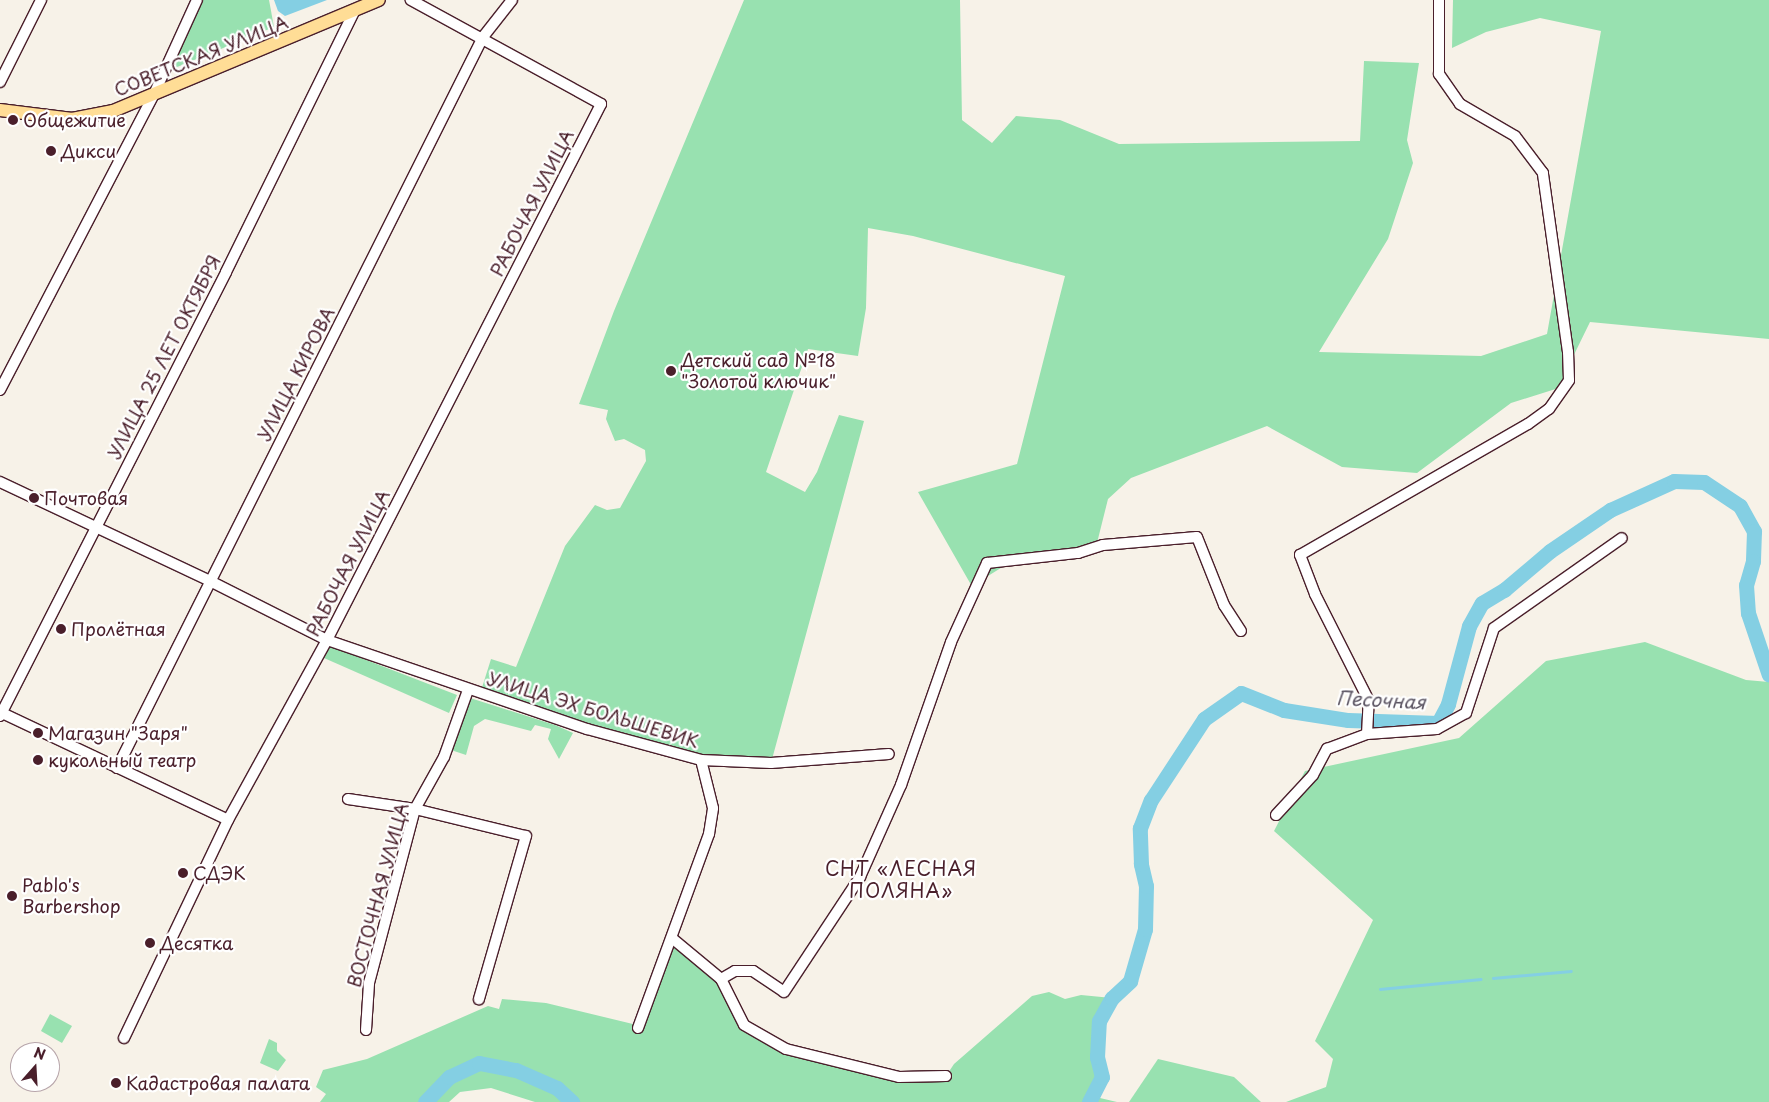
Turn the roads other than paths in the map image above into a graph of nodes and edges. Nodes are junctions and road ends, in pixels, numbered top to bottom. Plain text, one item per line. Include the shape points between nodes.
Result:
1 (41, 0) edge
2 (197, 0) edge
3 (379, 0) edge
4 (411, 0) edge
5 (512, 0) edge
6 (1439, 0) edge
7 (354, 12) junction
8 (483, 37) junction
9 (0, 82) edge
10 (155, 92) junction
11 (0, 110) edge
12 (0, 390) edge
13 (0, 482) edge
14 (96, 526) junction
15 (1622, 538) dead end
16 (210, 581) junction
17 (1240, 631) dead end
18 (327, 640) junction
19 (468, 690) junction
20 (1, 714) edge
21 (1366, 734) junction
22 (889, 754) dead end
23 (701, 760) junction
24 (117, 768) junction
25 (348, 799) dead end
26 (415, 809) junction
27 (1276, 815) dead end
28 (228, 820) junction
29 (673, 939) dead end
30 (721, 979) junction
31 (479, 999) dead end
32 (638, 1028) dead end
33 (366, 1030) dead end
34 (124, 1038) dead end
35 (946, 1076) dead end

1 - 9 street
2 - 10 street
3 - 7 main road, СОВЕТСКАЯ УЛИЦА
4 - 8 street
5 - 8 street, УЛИЦА КИРОВА
6 - 21 street via 1439,74 1460,104 1515,136 1543,173 1569,380 1549,409 1528,424 1300,555 1315,594 1369,701
7 - 10 main road, СОВЕТСКАЯ УЛИЦА
7 - 14 street, УЛИЦА 25 ЛЕТ ОКТЯБРЯ
8 - 16 street, УЛИЦА КИРОВА
8 - 18 street, РАБОЧАЯ УЛИЦА via 601,104
10 - 11 main road, СОВЕТСКАЯ УЛИЦА via 113,112 92,117 72,119
10 - 12 street
13 - 14 street, УЛИЦА ЭХ БОЛЬШЕВИК
14 - 16 street, УЛИЦА ЭХ БОЛЬШЕВИК
14 - 20 street, УЛИЦА 25 ЛЕТ ОКТЯБРЯ
15 - 21 street via 1494,628 1466,713 1437,729
16 - 18 street, УЛИЦА ЭХ БОЛЬШЕВИК
16 - 24 street, УЛИЦА КИРОВА
17 - 30 street via 1224,605 1197,538 1103,545 1078,554 987,563 951,642 894,803 860,877 784,992 753,970 736,971
18 - 19 street, УЛИЦА ЭХ БОЛЬШЕВИК
18 - 28 street, РАБОЧАЯ УЛИЦА
19 - 23 street, УЛИЦА ЭХ БОЛЬШЕВИК
19 - 26 street, ВОСТОЧНАЯ УЛИЦА via 444,757
20 - 24 street
21 - 27 street via 1327,750 1313,775
22 - 23 street, УЛИЦА ЭХ БОЛЬШЕВИК via 771,763
23 - 32 street via 713,808 709,834
24 - 28 street
25 - 26 street
26 - 31 street via 526,836
26 - 33 street, ВОСТОЧНАЯ УЛИЦА via 369,983
28 - 34 street, РАБОЧАЯ УЛИЦА
29 - 30 street
30 - 35 street via 744,1025 786,1049 899,1077

